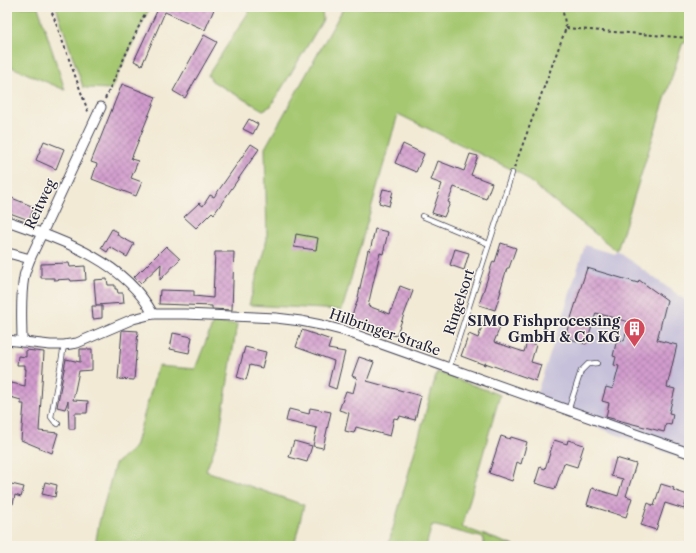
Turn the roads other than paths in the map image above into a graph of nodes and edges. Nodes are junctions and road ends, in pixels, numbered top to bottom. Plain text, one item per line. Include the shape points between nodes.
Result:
1 (101, 107) road end
2 (512, 173) road end
3 (422, 216) dead end
4 (7, 221) edge
5 (41, 233) junction
6 (489, 244) junction
7 (7, 254) edge
8 (30, 259) junction
9 (153, 314) junction
10 (7, 340) edge
11 (22, 342) junction
12 (64, 345) junction
13 (597, 363) dead end
14 (448, 368) junction
15 (568, 410) junction
16 (58, 424) dead end
17 (689, 453) edge

1 - 5 street, Reitweg
2 - 6 lane, Ringelsort
3 - 6 lane
4 - 5 street
5 - 8 street, Reitweg
5 - 9 street via 112,267 140,294
6 - 14 lane, Ringelsort
7 - 8 street
8 - 11 street, Reitweg via 22,295
9 - 12 street, Hilbringer Straße via 132,319 77,343
9 - 14 street, Hilbringer Straße via 301,321 345,331
10 - 11 street, Hilbringer Straße
11 - 12 street, Hilbringer Straße
12 - 16 lane via 51,417
13 - 15 lane via 588,364 581,370
14 - 15 street, Hilbringer Straße
15 - 17 street, Hilbringer Straße

